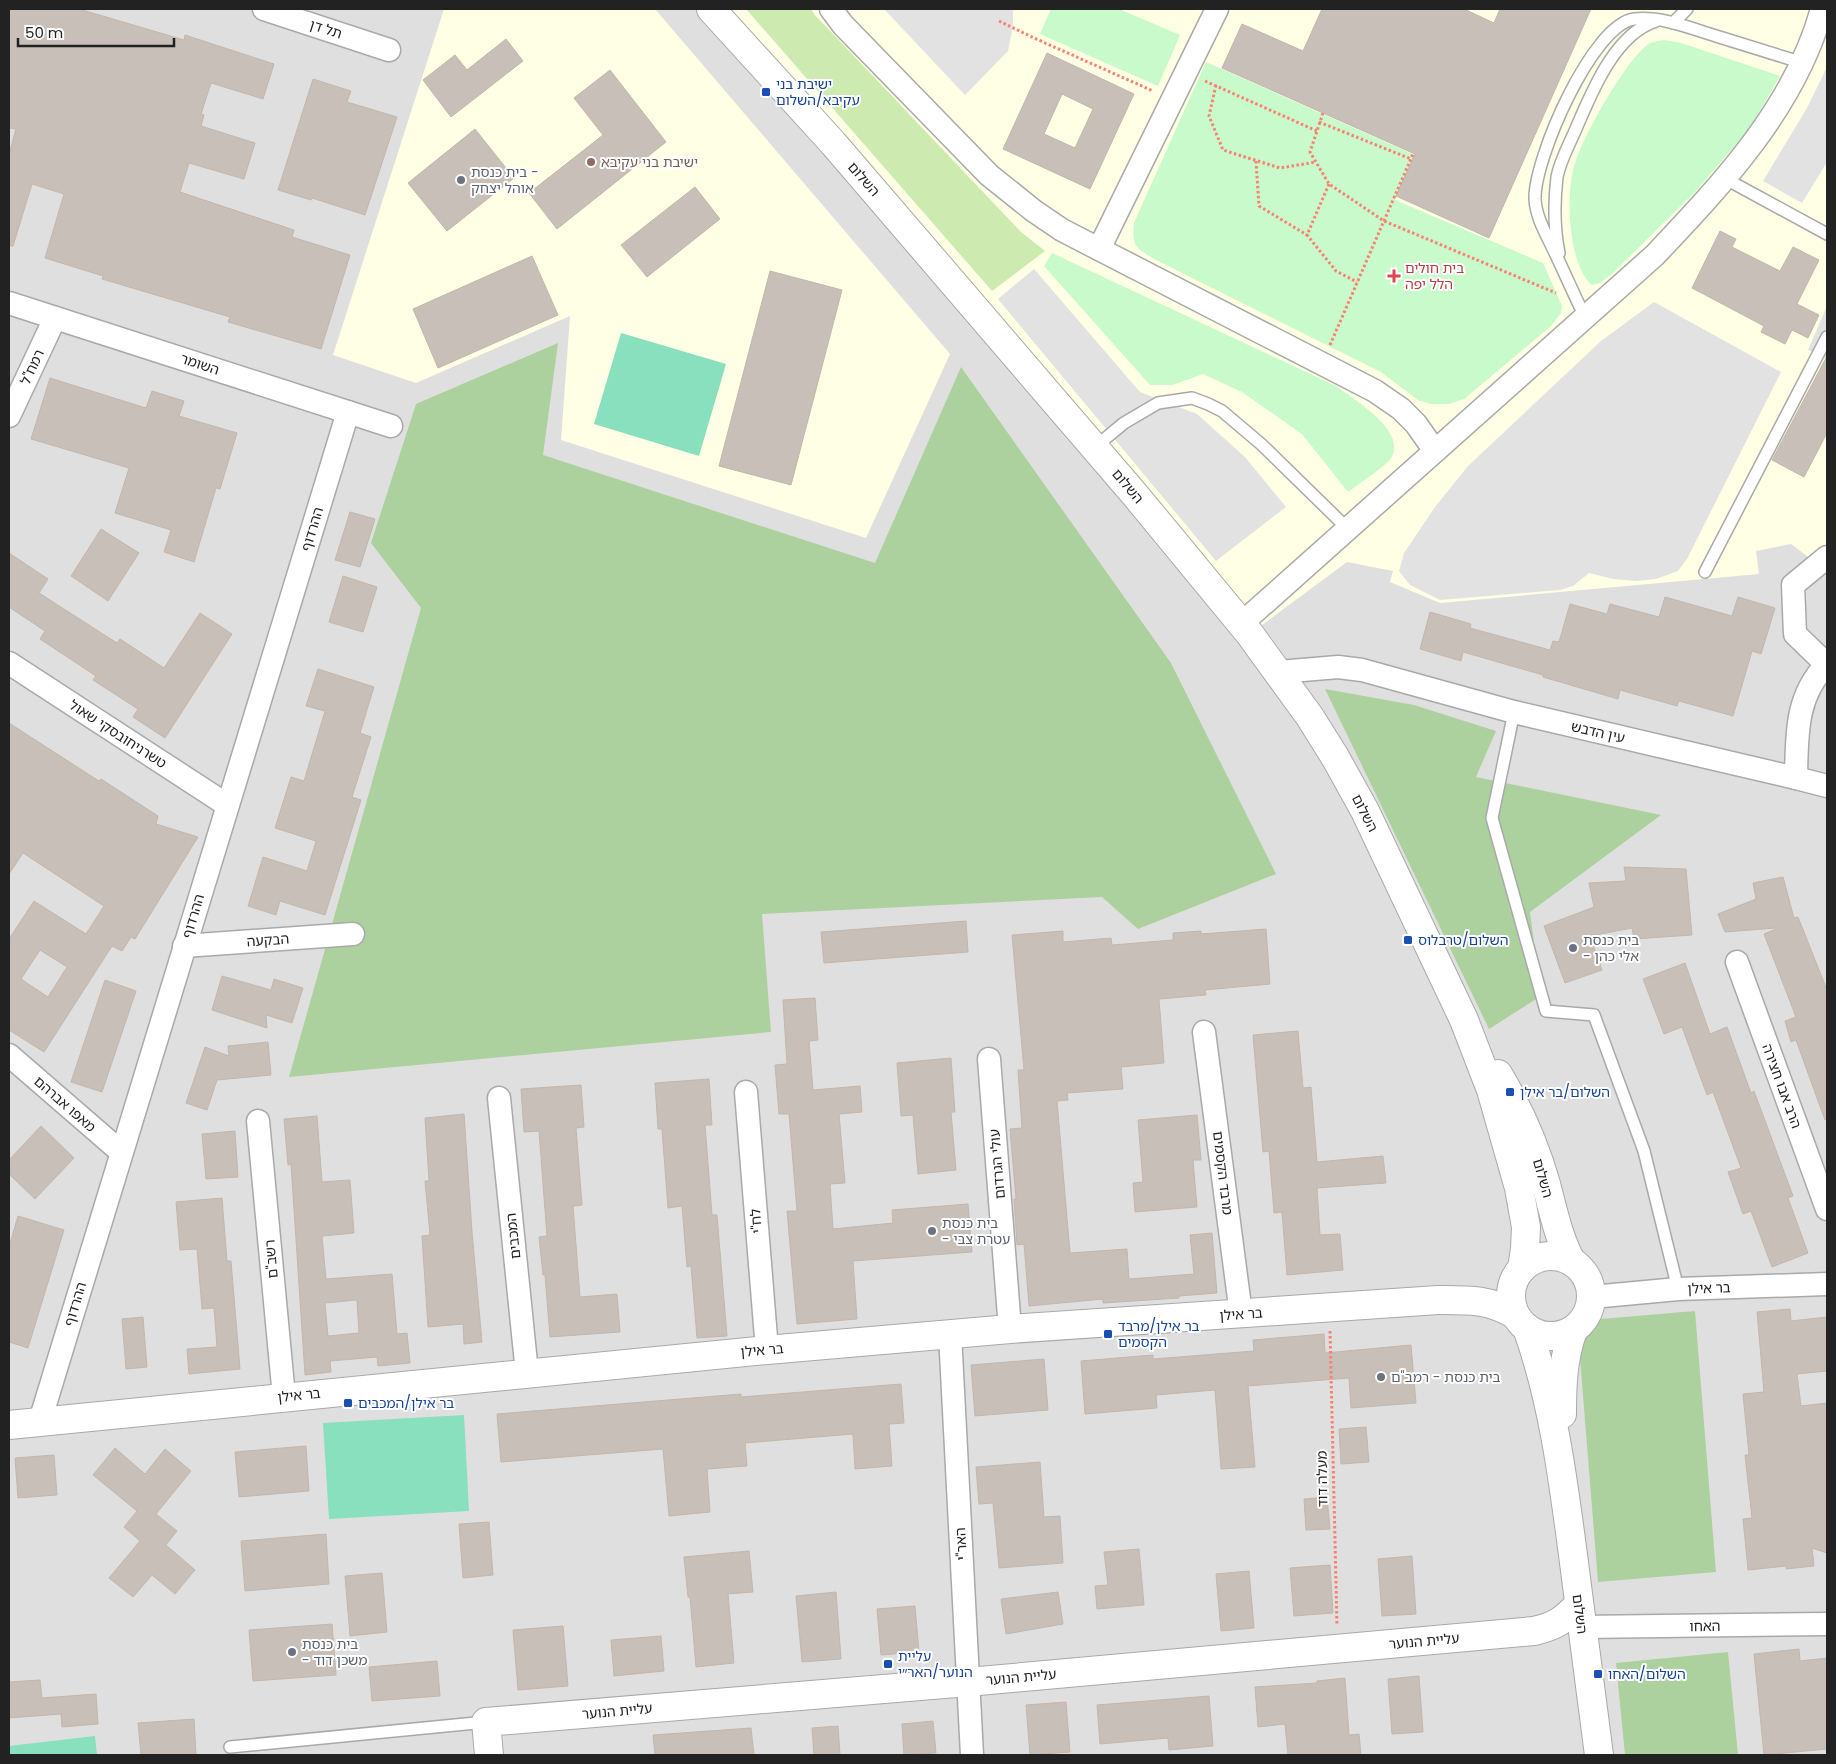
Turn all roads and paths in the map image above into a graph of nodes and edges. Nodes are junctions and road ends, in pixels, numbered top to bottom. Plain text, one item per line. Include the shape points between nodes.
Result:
1 (264, 9) edge
2 (711, 9) edge
3 (831, 9) edge
4 (1230, 9) edge
5 (1687, 9) edge
6 (1822, 9) edge
7 (1212, 17) edge
8 (999, 21) dead end
9 (1673, 23) junction
10 (389, 50) dead end
11 (1803, 63) junction
12 (1186, 72) junction
13 (1216, 85) junction
14 (1172, 100) junction
15 (1323, 113) dead end
16 (1320, 122) junction
17 (1316, 131) junction
18 (1413, 154) dead end
19 (1411, 159) junction
20 (1256, 160) junction
21 (1316, 162) junction
22 (1724, 178) junction
23 (1329, 184) junction
24 (1384, 221) junction
25 (1827, 234) edge
26 (1307, 235) junction
27 (1099, 249) junction
28 (1560, 264) junction
29 (1357, 282) junction
30 (9, 303) edge
31 (1581, 310) junction
32 (55, 318) junction
33 (1827, 337) edge
34 (1322, 363) junction
35 (348, 412) junction
36 (9, 416) edge
37 (391, 426) dead end
38 (1095, 448) junction
39 (1435, 451) junction
40 (1348, 529) junction
41 (1827, 557) edge
42 (1705, 572) dead end
43 (1241, 624) junction
44 (9, 663) edge
45 (1827, 664) edge
46 (1279, 672) junction
47 (1514, 712) junction
48 (1796, 778) junction
49 (1827, 786) edge
50 (227, 805) junction
51 (353, 934) dead end
52 (184, 946) junction
53 (1737, 962) dead end
54 (1464, 1020) junction
55 (1204, 1032) dead end
56 (9, 1056) edge
57 (988, 1059) dead end
58 (746, 1092) dead end
59 (499, 1098) dead end
60 (258, 1121) dead end
61 (121, 1152) junction
62 (1827, 1209) edge
63 (1571, 1261) junction
64 (1522, 1268) junction
65 (1827, 1284) edge
66 (1678, 1289) junction
67 (1592, 1297) junction
68 (1329, 1308) junction
69 (1241, 1314) junction
70 (1521, 1321) junction
71 (1010, 1329) junction
72 (1573, 1330) junction
73 (950, 1334) junction
74 (767, 1350) junction
75 (527, 1374) junction
76 (284, 1396) junction
77 (40, 1421) junction
78 (9, 1425) edge
79 (1562, 1473) junction
80 (1581, 1616) junction
81 (1827, 1624) edge
82 (1337, 1649) junction
83 (968, 1682) junction
84 (486, 1722) junction
85 (230, 1747) dead end
86 (489, 1755) edge
87 (972, 1755) edge
88 (1599, 1755) edge

1 - 10 street, תל דן
2 - 38 street, השלום via 833,143
3 - 27 street via 989,175 1062,230
4 - 7 street
5 - 9 lane
6 - 11 street
7 - 12 street
8 - 14 path
9 - 11 lane
9 - 28 lane via 1659,21 1646,24 1632,35 1598,78 1558,175 1555,214
9 - 28 lane via 1644,18 1616,28 1584,66 1569,95 1544,156 1535,199 1538,218
11 - 22 street via 1783,100
12 - 13 path
12 - 14 street
13 - 17 path
13 - 20 path via 1209,116 1223,150
14 - 27 street
15 - 16 path
16 - 17 path
16 - 19 path
17 - 21 path via 1310,152
18 - 19 path
19 - 24 path
20 - 21 path via 1280,168
20 - 26 path via 1259,206
21 - 23 path
22 - 25 lane
22 - 31 street via 1654,256
23 - 24 path
23 - 26 path
24 - 29 path
24 - 31 path
26 - 29 path via 1336,271
27 - 34 street
28 - 31 lane
29 - 34 path
30 - 32 street, השומר
31 - 39 street
32 - 35 street, השומר
32 - 36 street, רמח"ל
33 - 42 lane
34 - 39 street via 1401,409
35 - 37 street, השומר
35 - 50 street, ההרדוף
38 - 40 lane via 1124,423 1158,403 1192,398 1222,411
38 - 43 street, השלום
39 - 40 street
40 - 43 street
41 - 45 street via 1793,584 1795,634
43 - 46 street, השלום
44 - 50 street, טשרניחובסקי שאול
45 - 48 street via 1808,688 1797,731
46 - 47 street, עין הדבש via 1338,667 1362,670
46 - 54 street, השלום via 1310,717 1360,803
47 - 48 street, עין הדבש
47 - 66 lane via 1492,818 1546,1011 1594,1015 1644,1151
48 - 49 street, עין הדבש
50 - 52 street, ההרדוף
51 - 52 street, הבקעה
52 - 61 street, ההרדוף
53 - 62 street, הרב אבו חצירה
54 - 63 street, השלום via 1530,1134 1555,1222
54 - 64 street, השלום via 1491,1090 1519,1188 1526,1227
55 - 69 street, מרבד הקסמים
56 - 61 street, מאפו אברהם
57 - 71 street, עולי הגרדום
58 - 74 street, לח"י
59 - 75 street, המכבים
60 - 76 street, רשב"ם
61 - 77 street, ההרדוף
63 - 64 street via 1551,1255 1538,1257
63 - 67 street via 1585,1272
64 - 70 street via 1512,1286 1511,1300
65 - 66 street, בר אילן
66 - 67 street, בר אילן
67 - 72 street via 1583,1321
68 - 69 street, בר אילן
68 - 70 street, בר אילן via 1438,1300 1477,1301 1499,1305
68 - 82 path, מעלה דוד
69 - 71 street, בר אילן
70 - 72 street via 1534,1333 1548,1336
70 - 79 street, השלום via 1538,1357
71 - 73 street, בר אילן
72 - 79 street, השלום via 1562,1373
73 - 74 street, בר אילן
73 - 83 street, האר"י
74 - 75 street, בר אילן
75 - 76 street, בר אילן
76 - 77 street, בר אילן
77 - 78 street, בר אילן
79 - 80 street, השלום
80 - 81 street, האחו
80 - 82 street, עליית הנוער via 1534,1631
80 - 88 street, השלום
82 - 83 street, עליית הנוער
83 - 84 street, עליית הנוער
83 - 87 street, האר"י
84 - 85 lane
84 - 86 street

